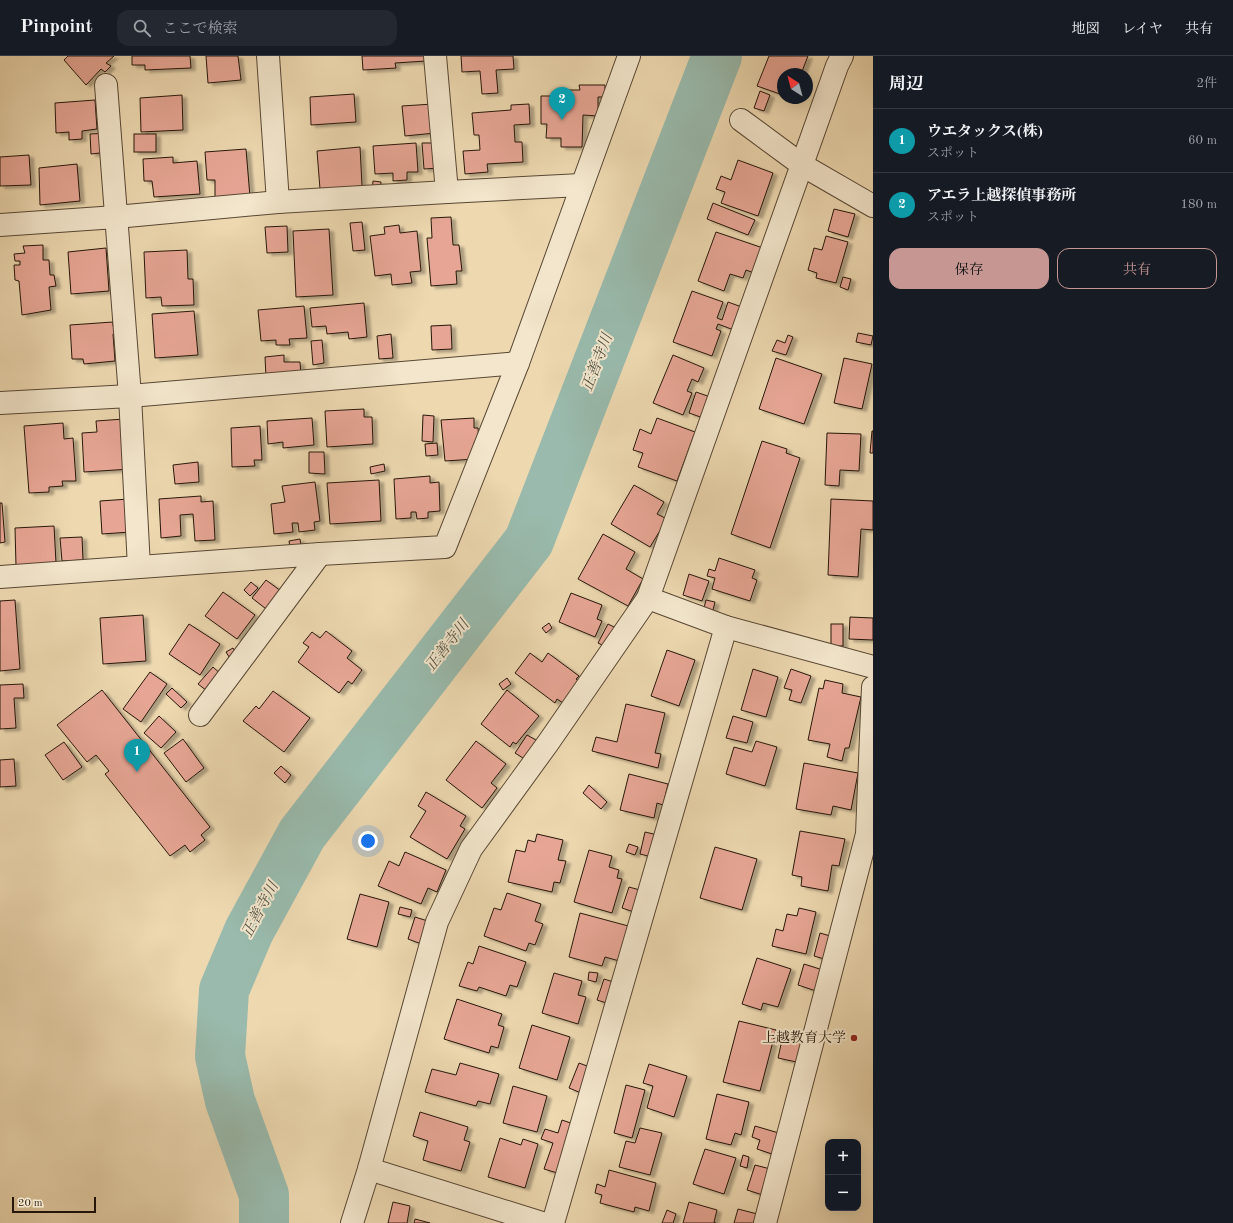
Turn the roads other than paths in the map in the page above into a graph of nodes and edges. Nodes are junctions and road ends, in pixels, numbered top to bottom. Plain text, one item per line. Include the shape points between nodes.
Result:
1 (268, 56) edge
2 (436, 56) edge
3 (630, 56) edge
4 (842, 56) edge
5 (106, 85) dead end
6 (741, 120) dead end
7 (802, 165) junction
8 (581, 186) junction
9 (447, 192) junction
10 (278, 202) junction
11 (873, 206) edge
12 (116, 216) junction
13 (0, 225) edge
14 (518, 363) junction
15 (130, 396) junction
16 (0, 403) edge
17 (320, 554) junction
18 (139, 567) junction
19 (0, 577) edge
20 (648, 598) junction
21 (726, 627) junction
22 (873, 667) edge
23 (873, 687) edge
24 (200, 715) dead end
25 (369, 1169) junction
26 (352, 1223) edge
27 (542, 1223) edge
28 (553, 1223) edge
29 (765, 1223) edge

1 - 10 street
2 - 9 street
3 - 8 street
4 - 7 street
5 - 12 street
6 - 7 street
7 - 11 street
7 - 20 street
8 - 9 street
8 - 14 street
9 - 10 street
10 - 12 street
12 - 13 street
12 - 15 street
14 - 15 street
14 - 17 street via 444,547
15 - 16 street
15 - 18 street
17 - 18 street
17 - 24 street
18 - 19 street
20 - 21 street
20 - 25 street via 471,849 437,922
21 - 22 street
21 - 28 street
23 - 29 street via 867,834
25 - 26 street
25 - 27 street

